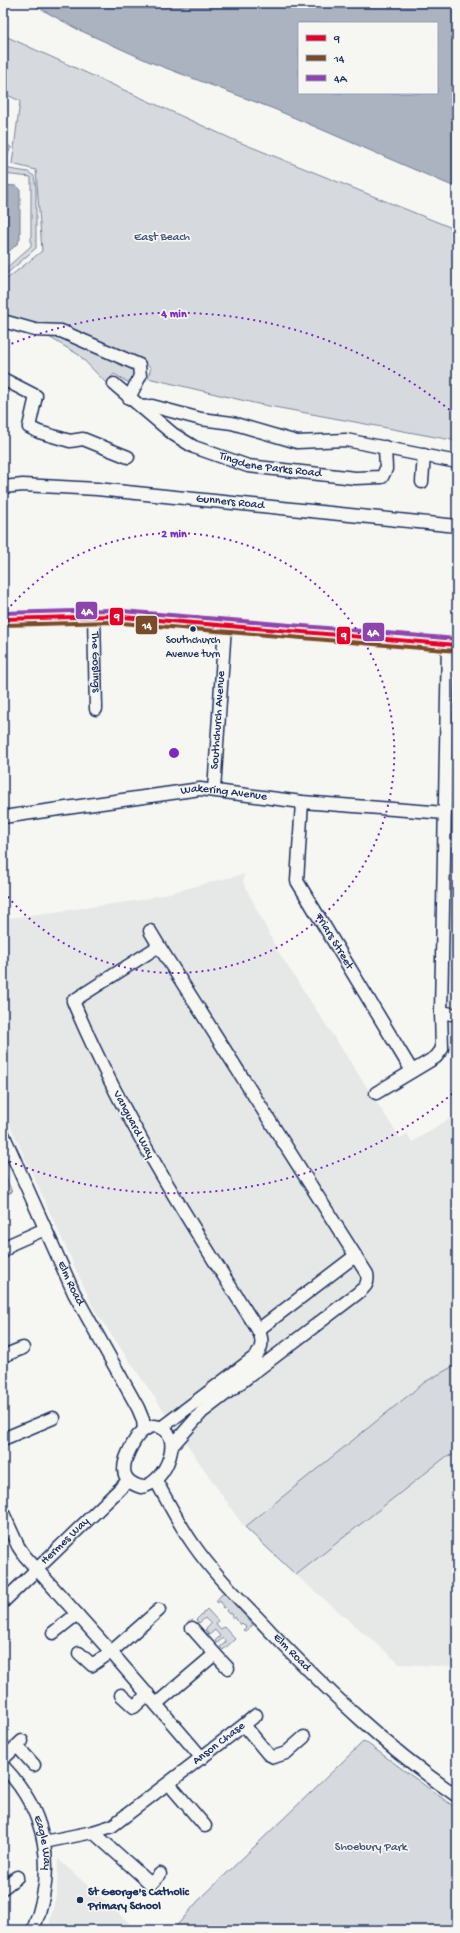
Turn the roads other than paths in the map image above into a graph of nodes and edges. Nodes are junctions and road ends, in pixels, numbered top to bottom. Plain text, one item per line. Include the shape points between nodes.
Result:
1 (3, 321) edge
2 (3, 379) edge
3 (114, 384) dead end
4 (129, 398) junction
5 (143, 407) junction
6 (385, 447) junction
7 (424, 455) junction
8 (128, 457) dead end
9 (457, 462) edge
10 (422, 482) dead end
11 (3, 487) edge
12 (457, 526) edge
13 (94, 615) junction
14 (3, 619) edge
15 (225, 626) junction
16 (453, 645) edge
17 (96, 709) dead end
18 (214, 790) junction
19 (302, 802) junction
20 (445, 813) junction
21 (3, 817) edge
22 (150, 931) dead end
23 (159, 946) junction
24 (441, 1012) junction
25 (457, 1015) edge
26 (412, 1071) junction
27 (376, 1093) dead end
28 (3, 1134) edge
29 (45, 1229) junction
30 (3, 1252) edge
31 (355, 1256) junction
32 (258, 1330) junction
33 (23, 1348) dead end
34 (3, 1356) edge
35 (241, 1366) junction
36 (249, 1378) junction
37 (54, 1418) dead end
38 (161, 1428) junction
39 (144, 1430) junction
40 (3, 1439) edge
41 (172, 1446) junction
42 (128, 1481) junction
43 (156, 1481) junction
44 (3, 1513) edge
45 (38, 1570) junction
46 (3, 1602) edge
47 (160, 1610) dead end
48 (77, 1614) junction
49 (192, 1628) dead end
50 (53, 1633) dead end
51 (112, 1652) junction
52 (79, 1653) dead end
53 (215, 1654) junction
54 (228, 1668) dead end
55 (148, 1694) junction
56 (121, 1695) dead end
57 (156, 1704) junction
58 (256, 1715) dead end
59 (244, 1725) junction
60 (304, 1737) dead end
61 (202, 1758) junction
62 (3, 1759) edge
63 (34, 1765) dead end
64 (3, 1766) edge
65 (169, 1784) junction
66 (457, 1796) edge
67 (205, 1826) dead end
68 (93, 1832) junction
69 (44, 1842) junction
70 (160, 1874) dead end
71 (17, 1877) dead end
72 (3, 1888) edge
73 (33, 1930) edge

1 - 4 street via 35,330 61,331 139,365 140,376
2 - 8 street via 36,396 29,427 70,441 83,439
3 - 4 street, Tingdene Parks Road
4 - 5 street, Tingdene Parks Road
5 - 6 street, Tingdene Parks Road via 152,406 201,419 232,423 297,442 346,440
5 - 6 street, Tingdene Parks Road via 173,434 194,447 248,466 355,478 382,477 386,470
6 - 7 street, Tingdene Parks Road
7 - 9 street, Tingdene Parks Road
7 - 10 street
11 - 12 street, Gunners Road via 23,484 97,489
13 - 14 street
13 - 15 street
13 - 17 street, The Goslings
15 - 16 street
15 - 18 street, Southchurch Avenue
16 - 20 street
18 - 19 street, Wakering Avenue
18 - 21 street, Wakering Avenue via 187,790
19 - 20 street, Wakering Avenue
19 - 26 street, Friars Street via 297,881
20 - 24 street
22 - 23 street
23 - 31 street
23 - 32 street, Vanguard Way via 73,1001 98,1060 151,1158
24 - 25 street
24 - 26 street via 442,1049 436,1056
26 - 27 street
28 - 29 street, Elm Road
29 - 30 street via 11,1244
29 - 39 street, Elm Road via 74,1293 138,1408
31 - 32 street
31 - 36 street via 367,1274 367,1286
32 - 35 street via 262,1336 261,1347 256,1356
33 - 34 street
35 - 36 street
35 - 38 street
36 - 41 street via 202,1412
37 - 40 street
38 - 39 street via 154,1426
38 - 41 street via 169,1435
39 - 42 street via 134,1440 124,1463
41 - 43 street
42 - 43 street via 147,1487
42 - 45 street, Hermes Way
43 - 66 street, Elm Road via 192,1543 261,1621 351,1712 423,1773
44 - 45 street via 18,1546
45 - 46 street, Hermes Way
45 - 48 street
47 - 51 street
48 - 50 street
48 - 51 street
49 - 53 street
51 - 52 street via 92,1665
51 - 55 street
53 - 54 street
53 - 57 street
55 - 56 street via 134,1707
55 - 57 street
57 - 61 street
58 - 59 street
59 - 60 street, Anson Chase via 268,1754 274,1757 286,1753
59 - 61 street, Anson Chase
61 - 65 street, Anson Chase
62 - 63 street via 19,1743
64 - 69 street, Eagle Way via 22,1787 28,1798 42,1828
65 - 67 street
65 - 68 street, Anson Chase via 112,1826
68 - 69 street, Anson Chase
68 - 70 street via 151,1884
69 - 73 street, Eagle Way via 46,1875
71 - 72 street

